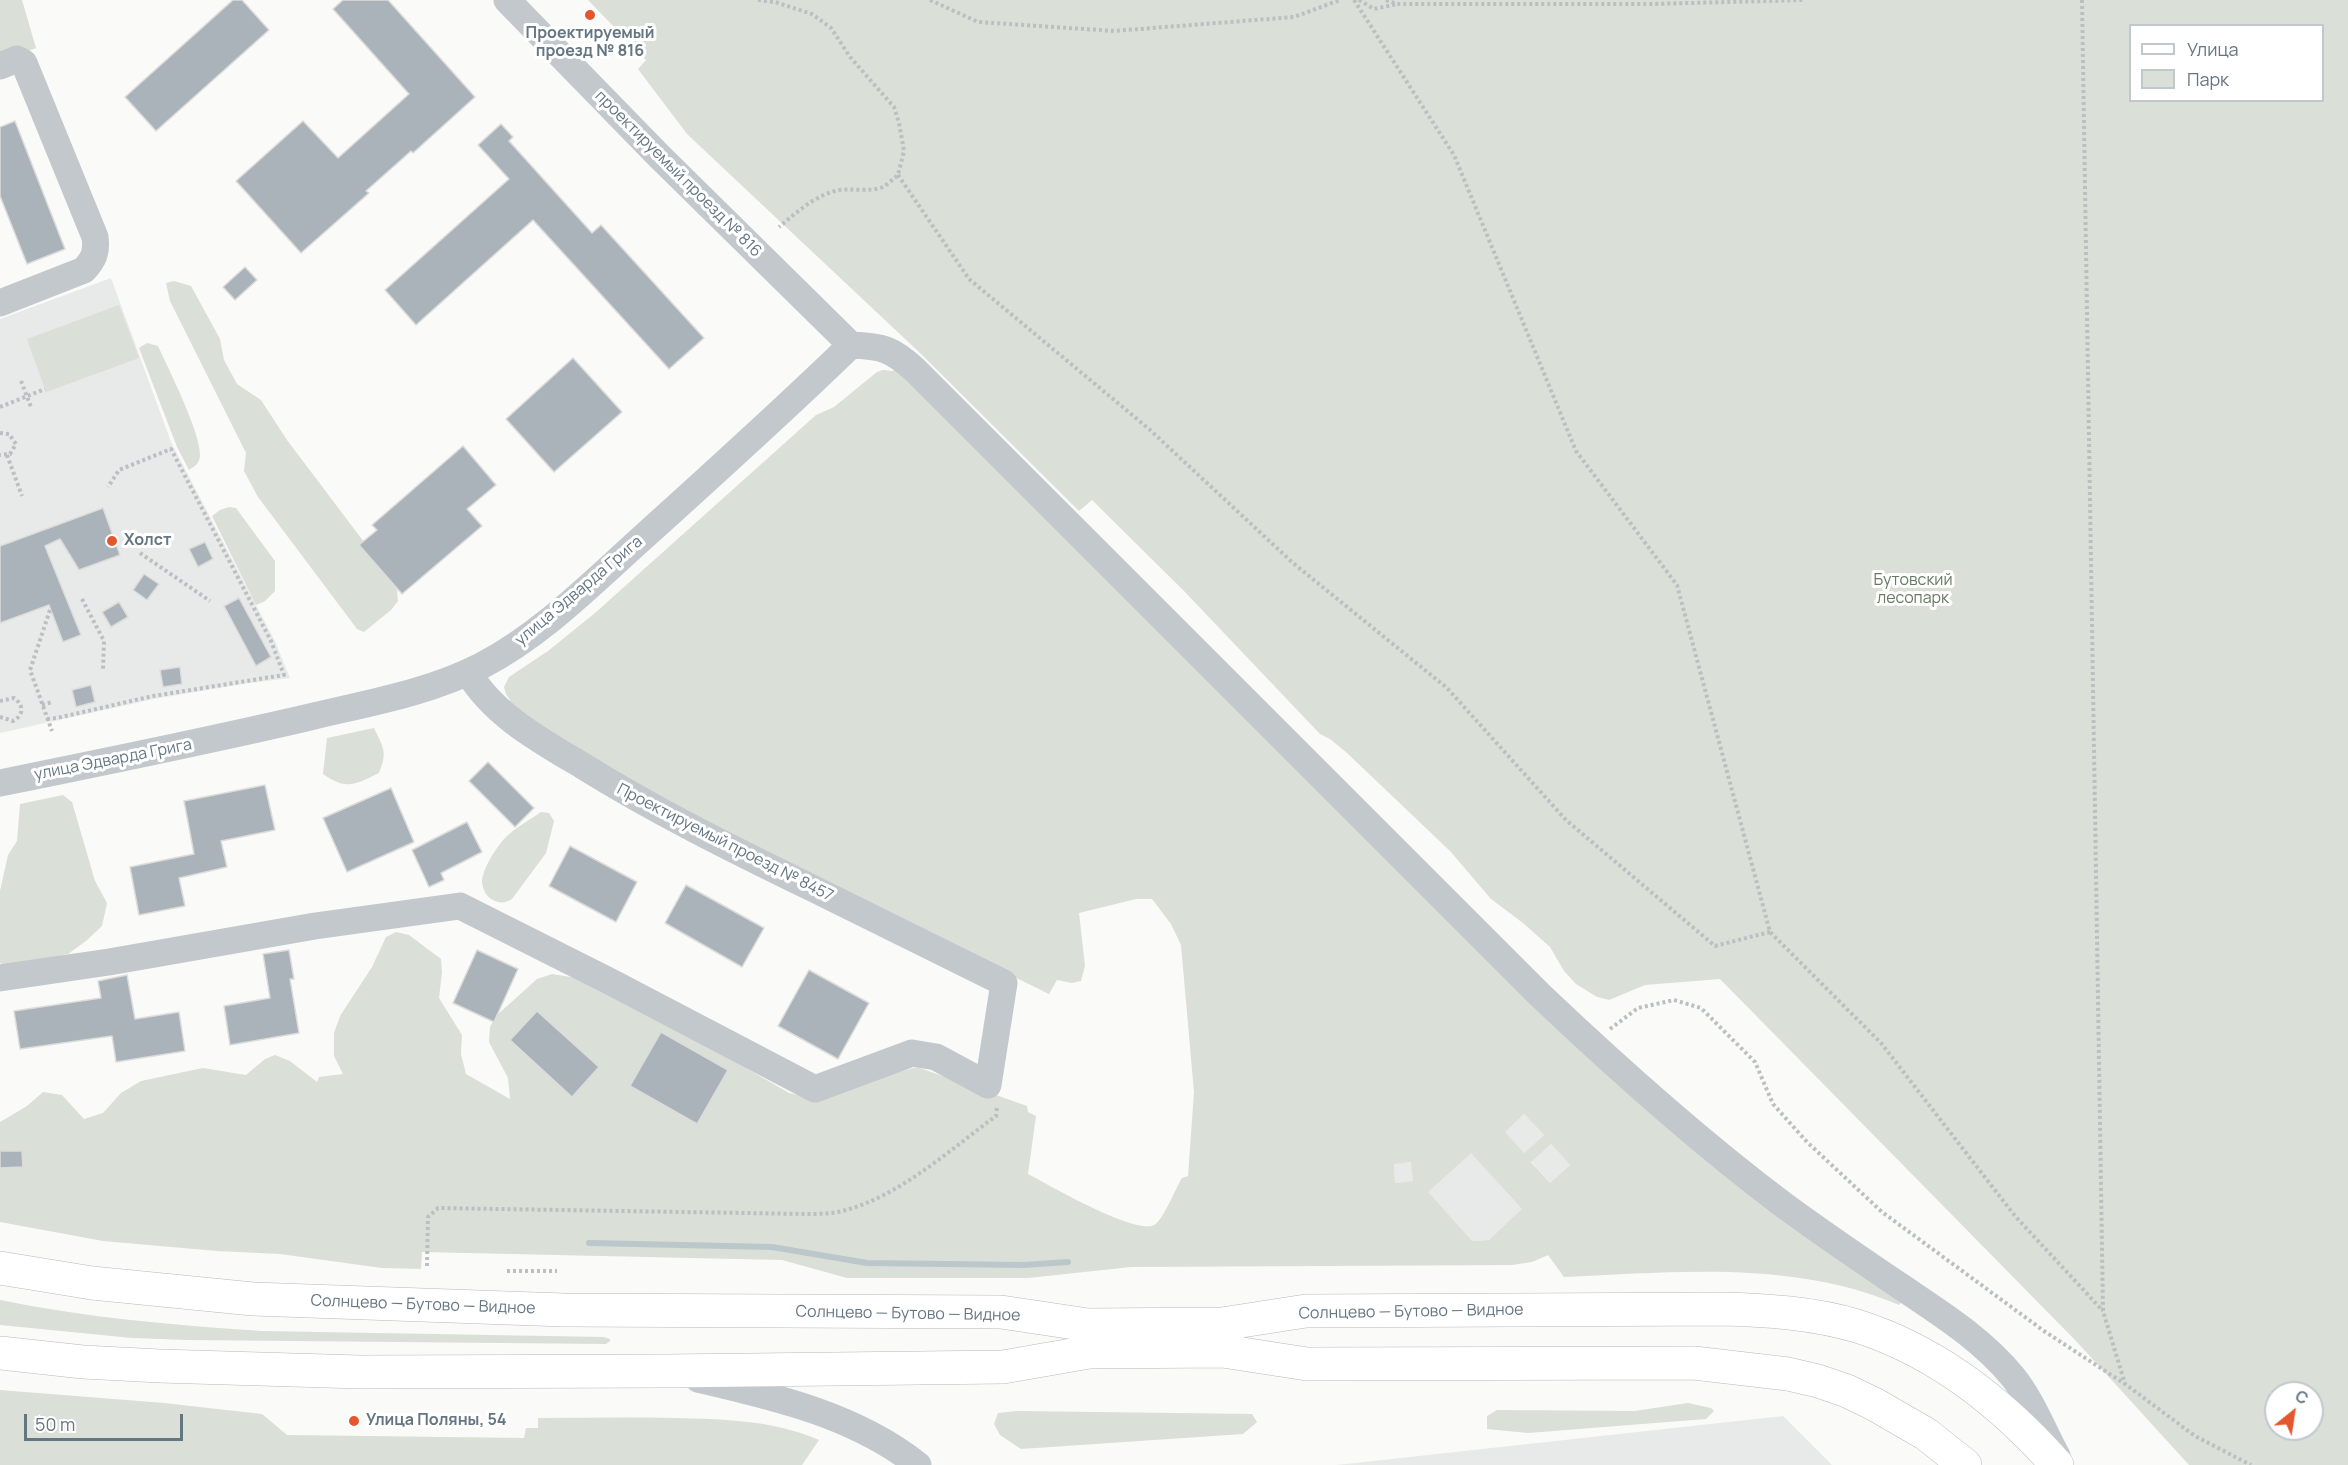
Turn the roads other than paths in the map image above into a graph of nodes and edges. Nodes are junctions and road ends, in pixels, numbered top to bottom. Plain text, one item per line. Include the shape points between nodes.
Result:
1 (507, 0) edge
2 (0, 66) edge
3 (0, 303) edge
4 (851, 345) junction
5 (468, 672) junction
6 (0, 783) edge
7 (0, 978) edge
8 (0, 1268) edge
9 (0, 1353) edge
10 (667, 1371) junction
11 (918, 1465) edge
12 (1965, 1465) edge
13 (2059, 1465) edge

1 - 4 street, проектируемый проезд № 816
2 - 3 street via 17,59 24,63 97,248 93,261 84,270
4 - 5 street, улица Эдварда Грига via 558,613 508,650
4 - 13 street via 883,347 915,370 1541,996 1636,1085 1781,1203 1955,1324 1997,1359 2025,1396
5 - 6 street, улица Эдварда Грига via 396,697 200,743
5 - 7 street, Проектируемый проезд № 8457 via 487,699 504,714 623,790 738,852 1004,983 988,1085 936,1057 912,1053 815,1089 460,906
8 - 13 main road, Солнцево — Бутово — Видное via 92,1283 264,1299 564,1310 1001,1312 1088,1324 1222,1324 1306,1311 1782,1312 1886,1336 1940,1365 2010,1416
9 - 10 main road via 83,1362 250,1370
10 - 11 street via 824,1413 868,1433
10 - 12 main road via 1003,1367 1089,1352 1223,1351 1307,1364 1694,1363 1788,1374 1848,1391 1926,1434

